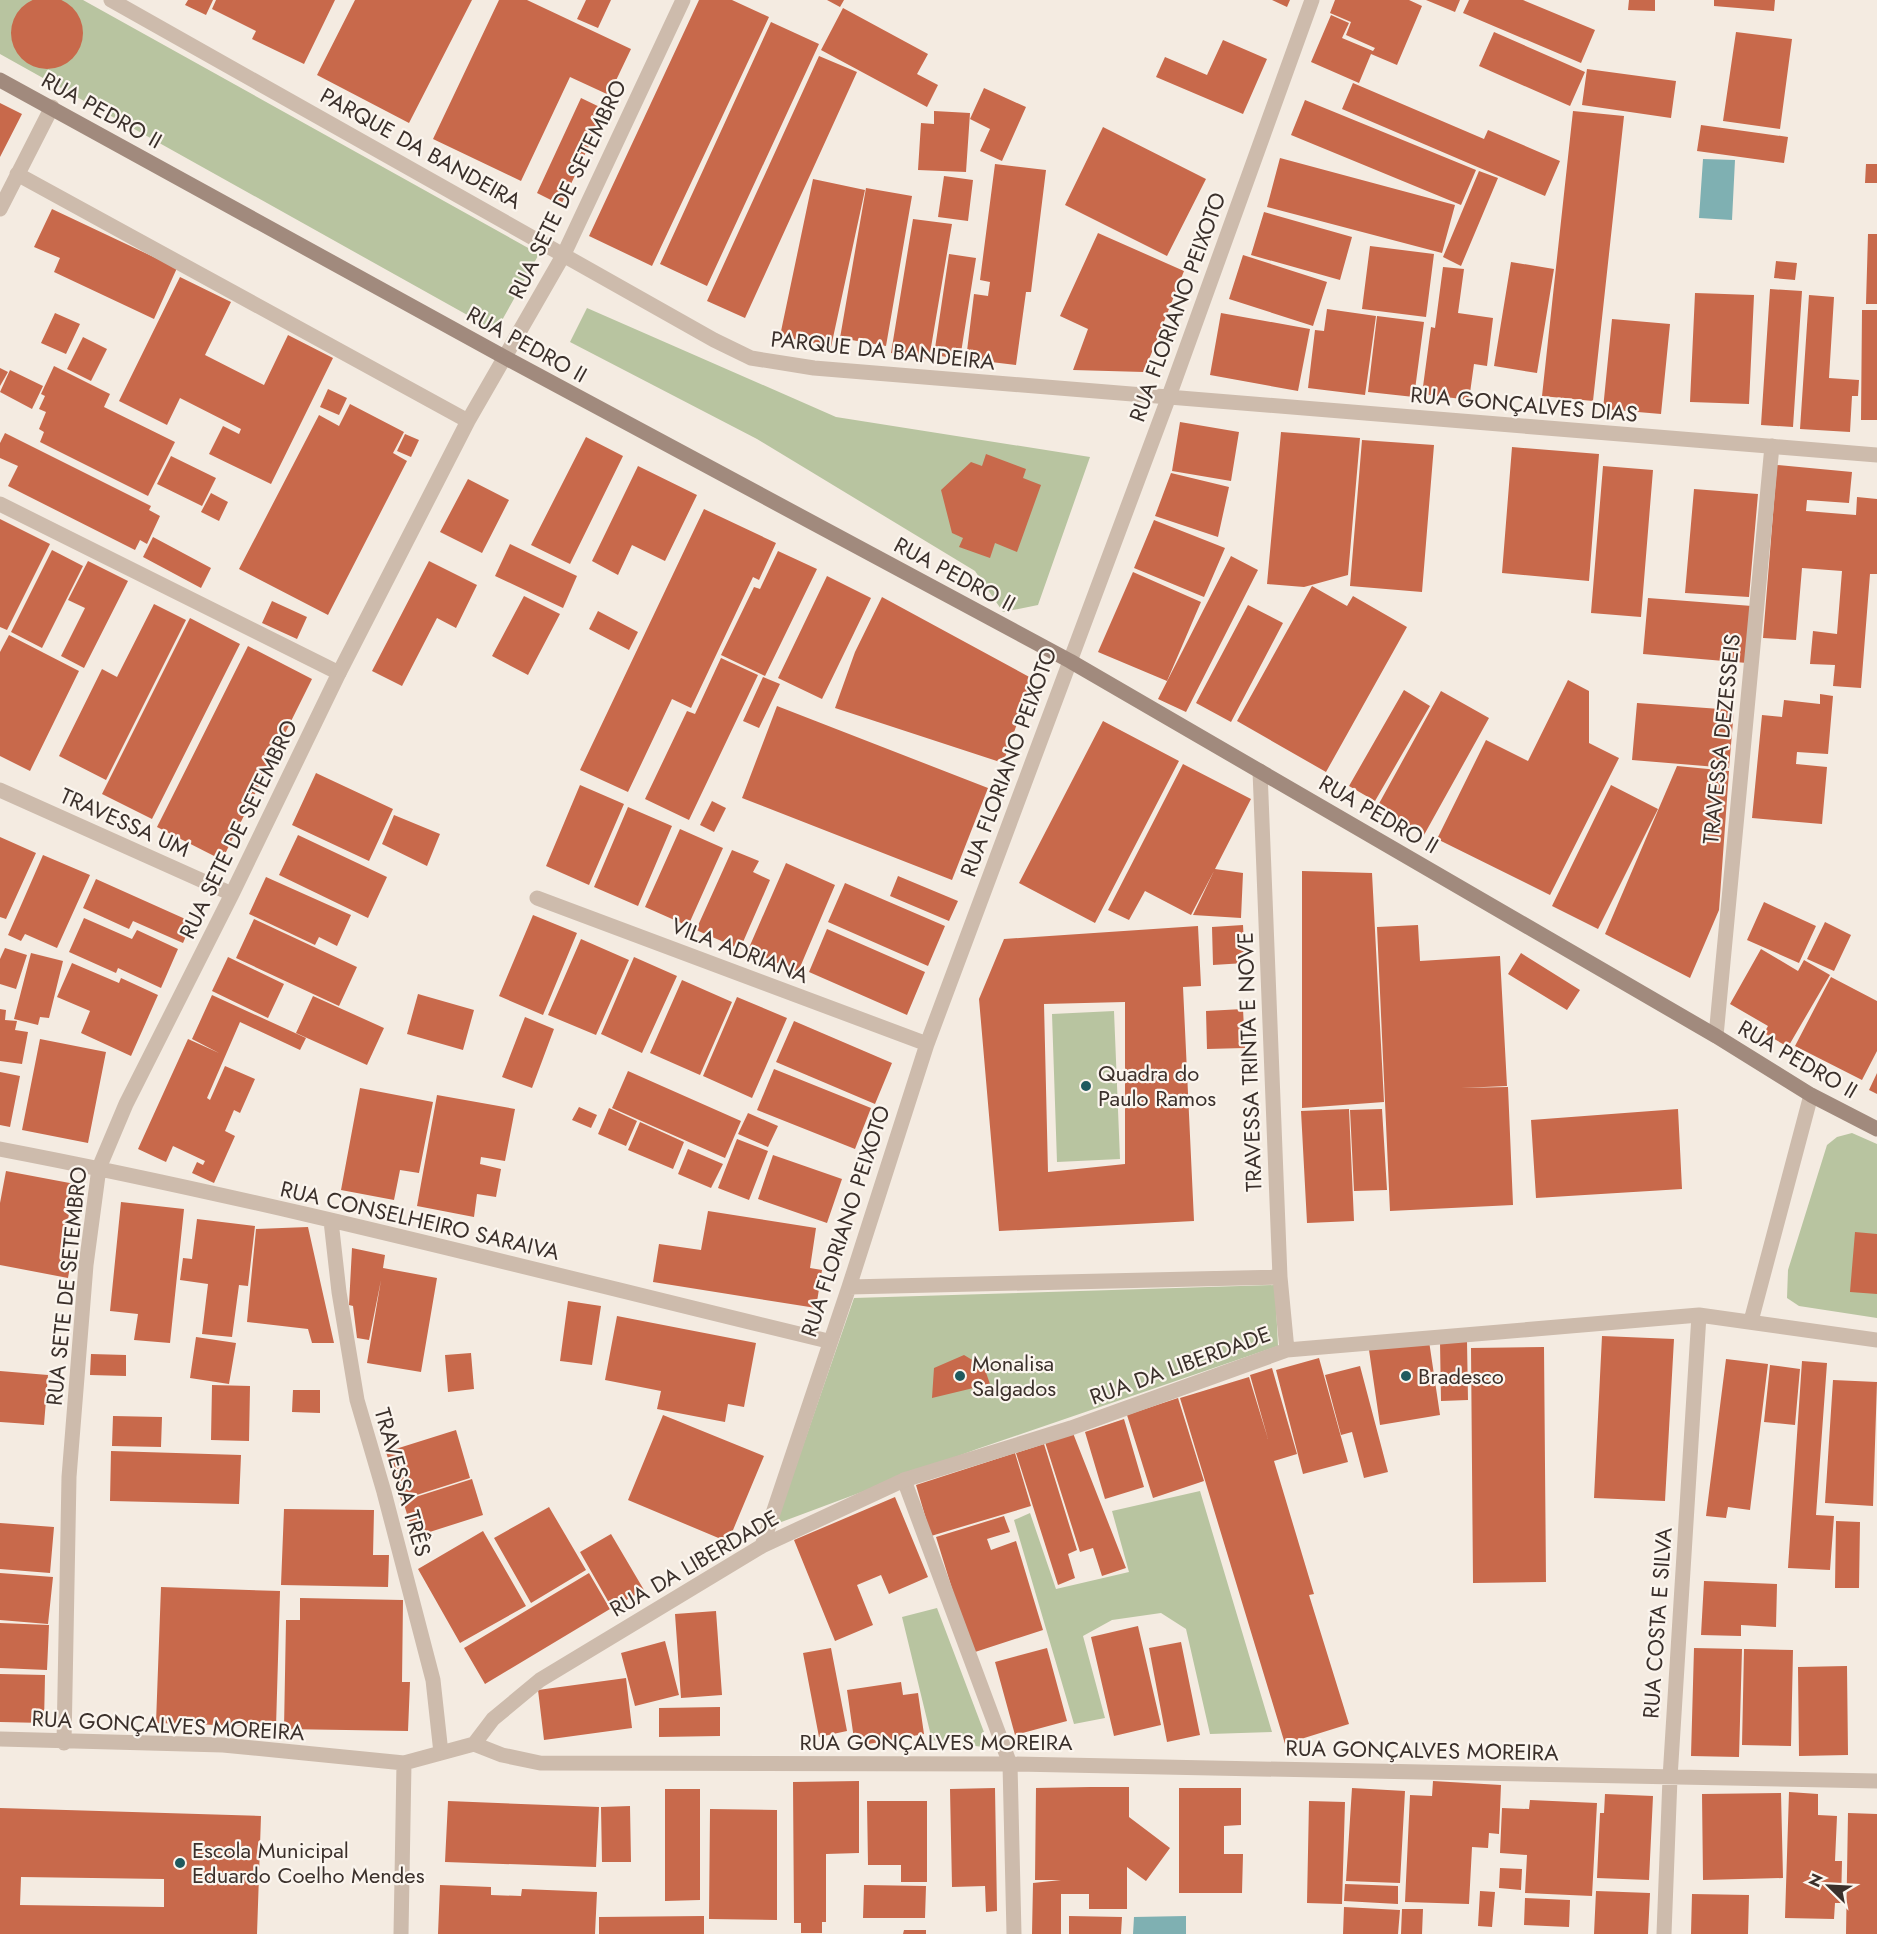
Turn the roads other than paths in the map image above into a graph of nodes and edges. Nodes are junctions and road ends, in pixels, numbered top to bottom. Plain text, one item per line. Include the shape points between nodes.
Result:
1 (111, 0) edge
2 (683, 0) edge
3 (1312, 0) edge
4 (0, 80) edge
5 (52, 107) junction
6 (17, 174) junction
7 (0, 208) edge
8 (564, 254) junction
9 (506, 358) junction
10 (1168, 399) junction
11 (468, 422) junction
12 (1772, 446) junction
13 (1877, 455) edge
14 (0, 504) edge
15 (1070, 661) junction
16 (339, 673) junction
17 (1260, 771) junction
18 (0, 790) edge
19 (232, 894) junction
20 (537, 898) dead end
21 (1716, 1036) junction
22 (927, 1044) junction
23 (1810, 1095) junction
24 (1877, 1129) edge
25 (0, 1149) edge
26 (99, 1168) junction
27 (331, 1221) junction
28 (1280, 1277) junction
29 (849, 1287) junction
30 (1699, 1315) junction
31 (1750, 1321) junction
32 (1877, 1340) edge
33 (828, 1341) junction
34 (1287, 1350) junction
35 (904, 1480) junction
36 (762, 1546) junction
37 (0, 1739) edge
38 (64, 1743) junction
39 (474, 1744) junction
40 (441, 1753) junction
41 (404, 1763) junction
42 (1010, 1764) junction
43 (1670, 1778) junction
44 (1877, 1781) edge
45 (401, 1934) edge
46 (1014, 1934) edge
47 (1664, 1934) edge

1 - 8 street, PARQUE DA BANDEIRA
2 - 8 street, RUA SETE DE SETEMBRO
3 - 10 street, RUA FLORIANO PEIXOTO
4 - 5 street, RUA PEDRO II
5 - 6 street
5 - 9 street, RUA PEDRO II
6 - 7 street
6 - 11 street
8 - 9 street, RUA SETE DE SETEMBRO
8 - 10 street, PARQUE DA BANDEIRA via 751,358 814,368
9 - 11 street, RUA SETE DE SETEMBRO
9 - 15 street, RUA PEDRO II
10 - 12 street, RUA GONÇALVES DIAS
10 - 15 street, RUA FLORIANO PEIXOTO
11 - 16 street, RUA SETE DE SETEMBRO
12 - 13 street, RUA GONÇALVES DIAS
12 - 21 street, TRAVESSA DEZESSEIS
14 - 16 street
15 - 17 street, RUA PEDRO II
15 - 22 street, RUA FLORIANO PEIXOTO
16 - 19 street, RUA SETE DE SETEMBRO
17 - 21 street, RUA PEDRO II
17 - 28 street, TRAVESSA TRINTA E NOVE
18 - 19 street, TRAVESSA UM
19 - 26 street, RUA SETE DE SETEMBRO via 126,1104
20 - 22 street, VILA ADRIANA
21 - 23 street, RUA PEDRO II
22 - 29 street, RUA FLORIANO PEIXOTO
23 - 24 street, RUA PEDRO II
23 - 31 street
25 - 26 street, RUA CONSELHEIRO SARAIVA
26 - 27 street, RUA CONSELHEIRO SARAIVA
26 - 38 street, RUA SETE DE SETEMBRO via 86,1265 69,1477
27 - 33 street, RUA CONSELHEIRO SARAIVA
27 - 40 street, TRAVESSA TRÊS via 357,1400 433,1680
28 - 29 street
28 - 34 street, TRAVESSA TRINTA E NOVE
29 - 33 street, RUA FLORIANO PEIXOTO
30 - 31 street, RUA DA LIBERDADE
30 - 34 street, RUA DA LIBERDADE
30 - 43 street, RUA COSTA E SILVA
31 - 32 street, RUA DA LIBERDADE
33 - 36 street, RUA FLORIANO PEIXOTO
34 - 35 street, RUA DA LIBERDADE via 1071,1428
35 - 36 street, RUA DA LIBERDADE
35 - 42 street
36 - 39 street, RUA DA LIBERDADE via 540,1680 493,1719
37 - 38 street, RUA GONÇALVES MOREIRA
38 - 41 street, RUA GONÇALVES MOREIRA via 223,1745
39 - 40 street, RUA GONÇALVES MOREIRA
39 - 42 street, RUA GONÇALVES MOREIRA via 540,1763
40 - 41 street, RUA GONÇALVES MOREIRA
41 - 45 street
42 - 43 street, RUA GONÇALVES MOREIRA
42 - 46 street
43 - 44 street, RUA GONÇALVES MOREIRA
43 - 47 street, RUA COSTA E SILVA

